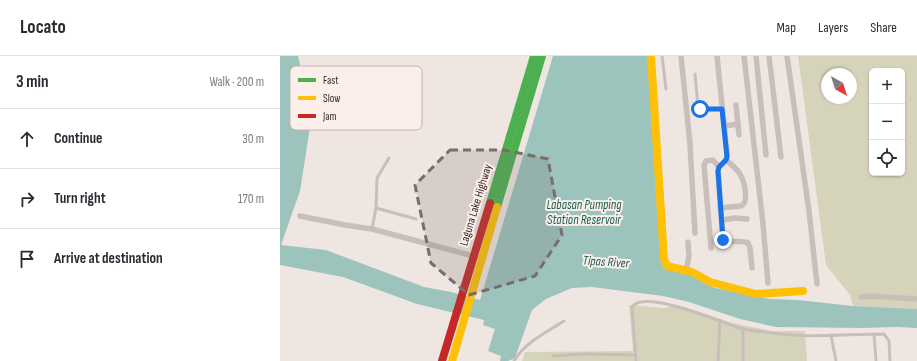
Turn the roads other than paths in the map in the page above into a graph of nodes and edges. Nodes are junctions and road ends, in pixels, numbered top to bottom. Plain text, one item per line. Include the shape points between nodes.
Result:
1 (534, 56) edge
2 (542, 56) edge
3 (651, 56) edge
4 (662, 56) edge
5 (681, 56) edge
6 (717, 56) edge
7 (744, 56) edge
8 (756, 56) edge
9 (769, 56) edge
10 (787, 56) edge
11 (695, 74) dead end
12 (530, 82) junction
13 (666, 89) dead end
14 (736, 104) dead end
15 (722, 109) junction
16 (738, 124) junction
17 (724, 126) junction
18 (740, 135) dead end
19 (766, 154) dead end
20 (781, 157) dead end
21 (389, 158) dead end
22 (726, 160) junction
23 (719, 167) junction
24 (376, 208) junction
25 (720, 208) junction
26 (300, 216) dead end
27 (416, 219) dead end
28 (747, 219) dead end
29 (722, 220) junction
30 (372, 229) junction
31 (695, 233) dead end
32 (688, 242) dead end
33 (711, 248) dead end
34 (473, 256) junction
35 (752, 268) dead end
36 (686, 271) junction
37 (768, 283) dead end
38 (817, 284) dead end
39 (803, 291) dead end
40 (861, 297) dead end
41 (917, 299) edge
42 (564, 321) dead end
43 (720, 321) junction
44 (743, 329) junction
45 (874, 334) junction
46 (832, 335) junction
47 (635, 355) junction
48 (553, 356) dead end
49 (442, 361) edge
50 (452, 361) edge
51 (514, 361) edge
52 (636, 361) edge
53 (719, 361) edge
54 (743, 361) edge
55 (836, 361) edge
56 (876, 361) edge
57 (890, 361) edge

1 - 12 main road, Laguna Lake Highway
2 - 12 main road, Laguna Lake Highway
3 - 36 main road via 664,259 667,266
4 - 13 lane
5 - 31 street via 690,144
6 - 15 street
7 - 37 street
8 - 19 street
9 - 20 street
10 - 38 street
11 - 15 lane via 698,107
12 - 34 main road, Laguna Lake Highway
12 - 50 main road, Laguna Lake Highway
14 - 16 street
15 - 17 street
16 - 17 street
16 - 18 street
17 - 22 street
21 - 24 lane via 377,178
22 - 23 street
22 - 25 street via 740,175 746,201 741,206
23 - 25 street
23 - 33 street via 713,160 706,161 704,165
24 - 27 lane
24 - 30 lane
25 - 29 street
26 - 30 street
28 - 29 street
29 - 35 street via 723,240 746,241 750,244
30 - 34 street
32 - 36 street
34 - 49 main road, Laguna Lake Highway
36 - 39 main road via 710,282 756,294
40 - 41 street
42 - 51 lane via 531,342
43 - 44 lane
43 - 47 lane via 663,303 636,303 632,307
43 - 53 lane
44 - 46 lane via 780,335
44 - 54 lane
45 - 46 lane
45 - 56 lane
45 - 57 lane via 884,334 887,337
46 - 55 lane
47 - 48 lane
47 - 52 lane

